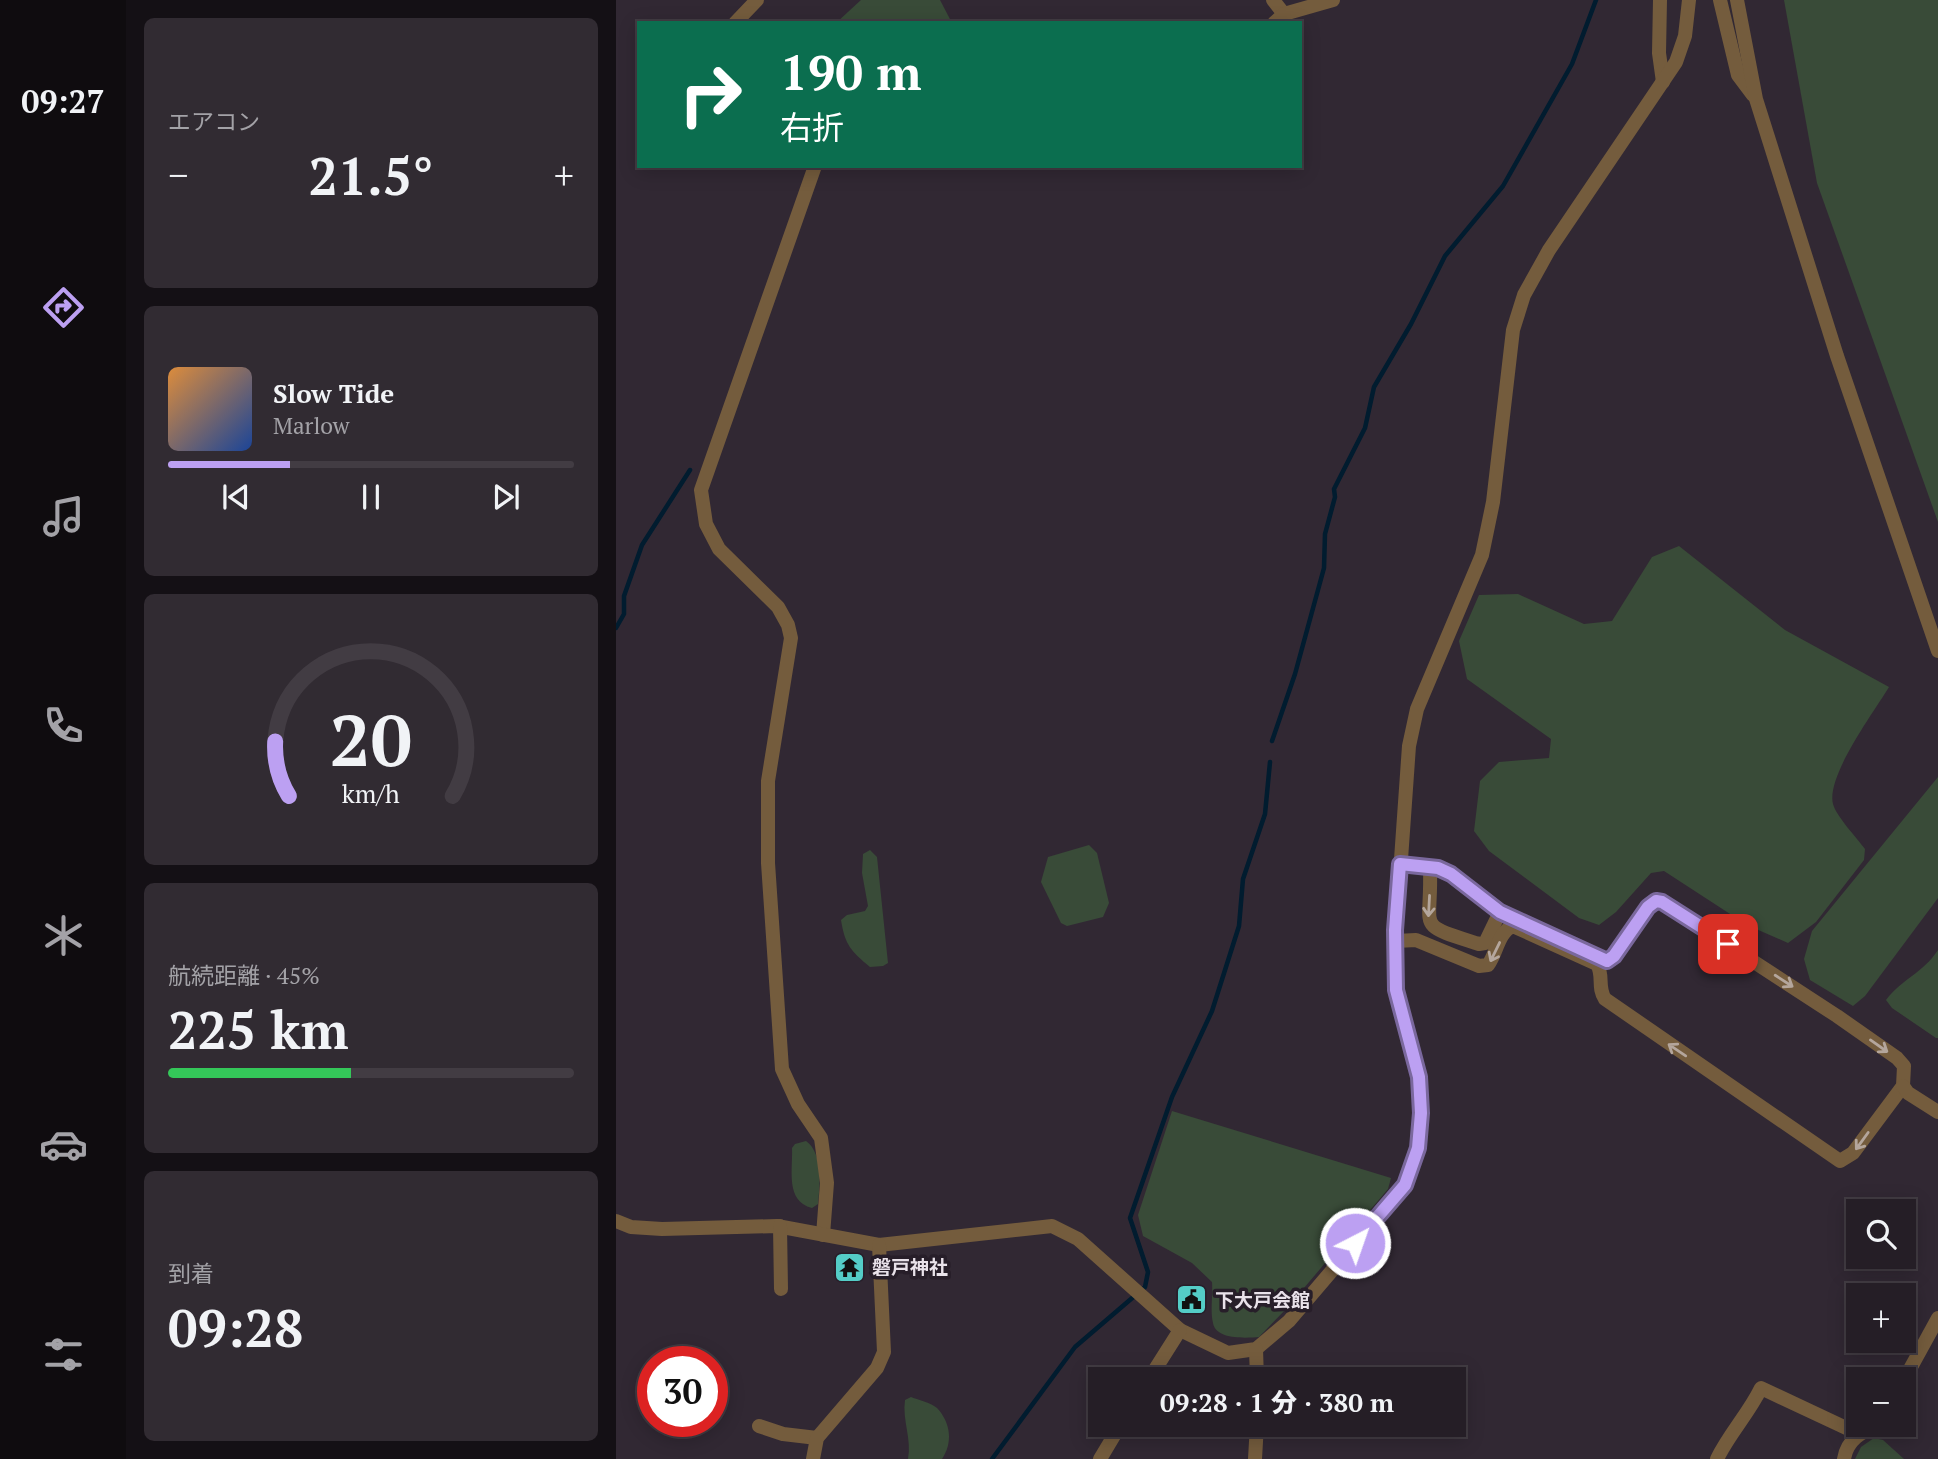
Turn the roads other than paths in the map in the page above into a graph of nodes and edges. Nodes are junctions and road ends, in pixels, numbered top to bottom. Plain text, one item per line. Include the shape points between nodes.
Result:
1 (757, 0) edge
2 (1273, 0) edge
3 (1333, 0) edge
4 (1660, 0) edge
5 (1689, 0) edge
6 (1720, 0) edge
7 (1737, 0) edge
8 (1279, 18) edge
9 (737, 21) edge
10 (1663, 82) junction
11 (1756, 99) junction
12 (814, 168) edge
13 (1938, 651) edge
14 (1400, 864) junction
15 (1426, 865) junction
16 (1500, 912) junction
17 (1396, 941) junction
18 (1903, 1086) junction
19 (1938, 1112) edge
20 (616, 1221) edge
21 (780, 1226) junction
22 (823, 1236) junction
23 (879, 1245) junction
24 (781, 1289) dead end
25 (1938, 1318) edge
26 (1180, 1330) junction
27 (1256, 1349) junction
28 (1157, 1367) edge
29 (1256, 1367) edge
30 (1911, 1367) edge
31 (759, 1426) dead end
32 (1846, 1428) edge
33 (1113, 1437) edge
34 (1256, 1437) edge
35 (1856, 1437) edge
36 (817, 1438) junction
37 (813, 1459) edge
38 (1100, 1459) edge
39 (1255, 1459) edge
40 (1717, 1459) edge
41 (1844, 1459) edge

1 - 9 street
2 - 8 street
3 - 8 street
4 - 10 street
5 - 10 street via 1685,36
6 - 11 street via 1738,75
7 - 11 street
10 - 14 street via 1549,250 1524,295 1513,330 1493,502 1482,555 1418,709 1412,734
11 - 13 street
12 - 22 street via 701,490 706,524 719,549 778,607 791,638 768,782 768,863 782,1069 821,1138 827,1183
14 - 15 street
14 - 17 street
15 - 16 street via 1451,874
15 -> 16 street via 1430,870 1429,924 1436,930 1485,943
16 -> 18 street via 1607,961 1648,907 1662,902 1897,1058 1904,1066
18 -> 17 street via 1853,1153 1840,1161 1605,999 1597,964 1513,926 1507,928 1488,965 1479,966 1416,940
17 - 27 street via 1396,990 1419,1077 1418,1148 1405,1185 1289,1321
18 - 19 street
20 - 21 street via 662,1229
21 - 22 street
21 - 24 street
22 - 23 street
23 - 26 street via 1052,1226 1078,1239
23 - 36 street via 884,1352 877,1368
25 - 30 street
26 - 27 street via 1228,1353
26 - 28 street
27 - 29 street
31 - 36 street
32 - 40 street via 1761,1388
33 - 38 street
34 - 39 street
35 - 41 street
36 - 37 street

